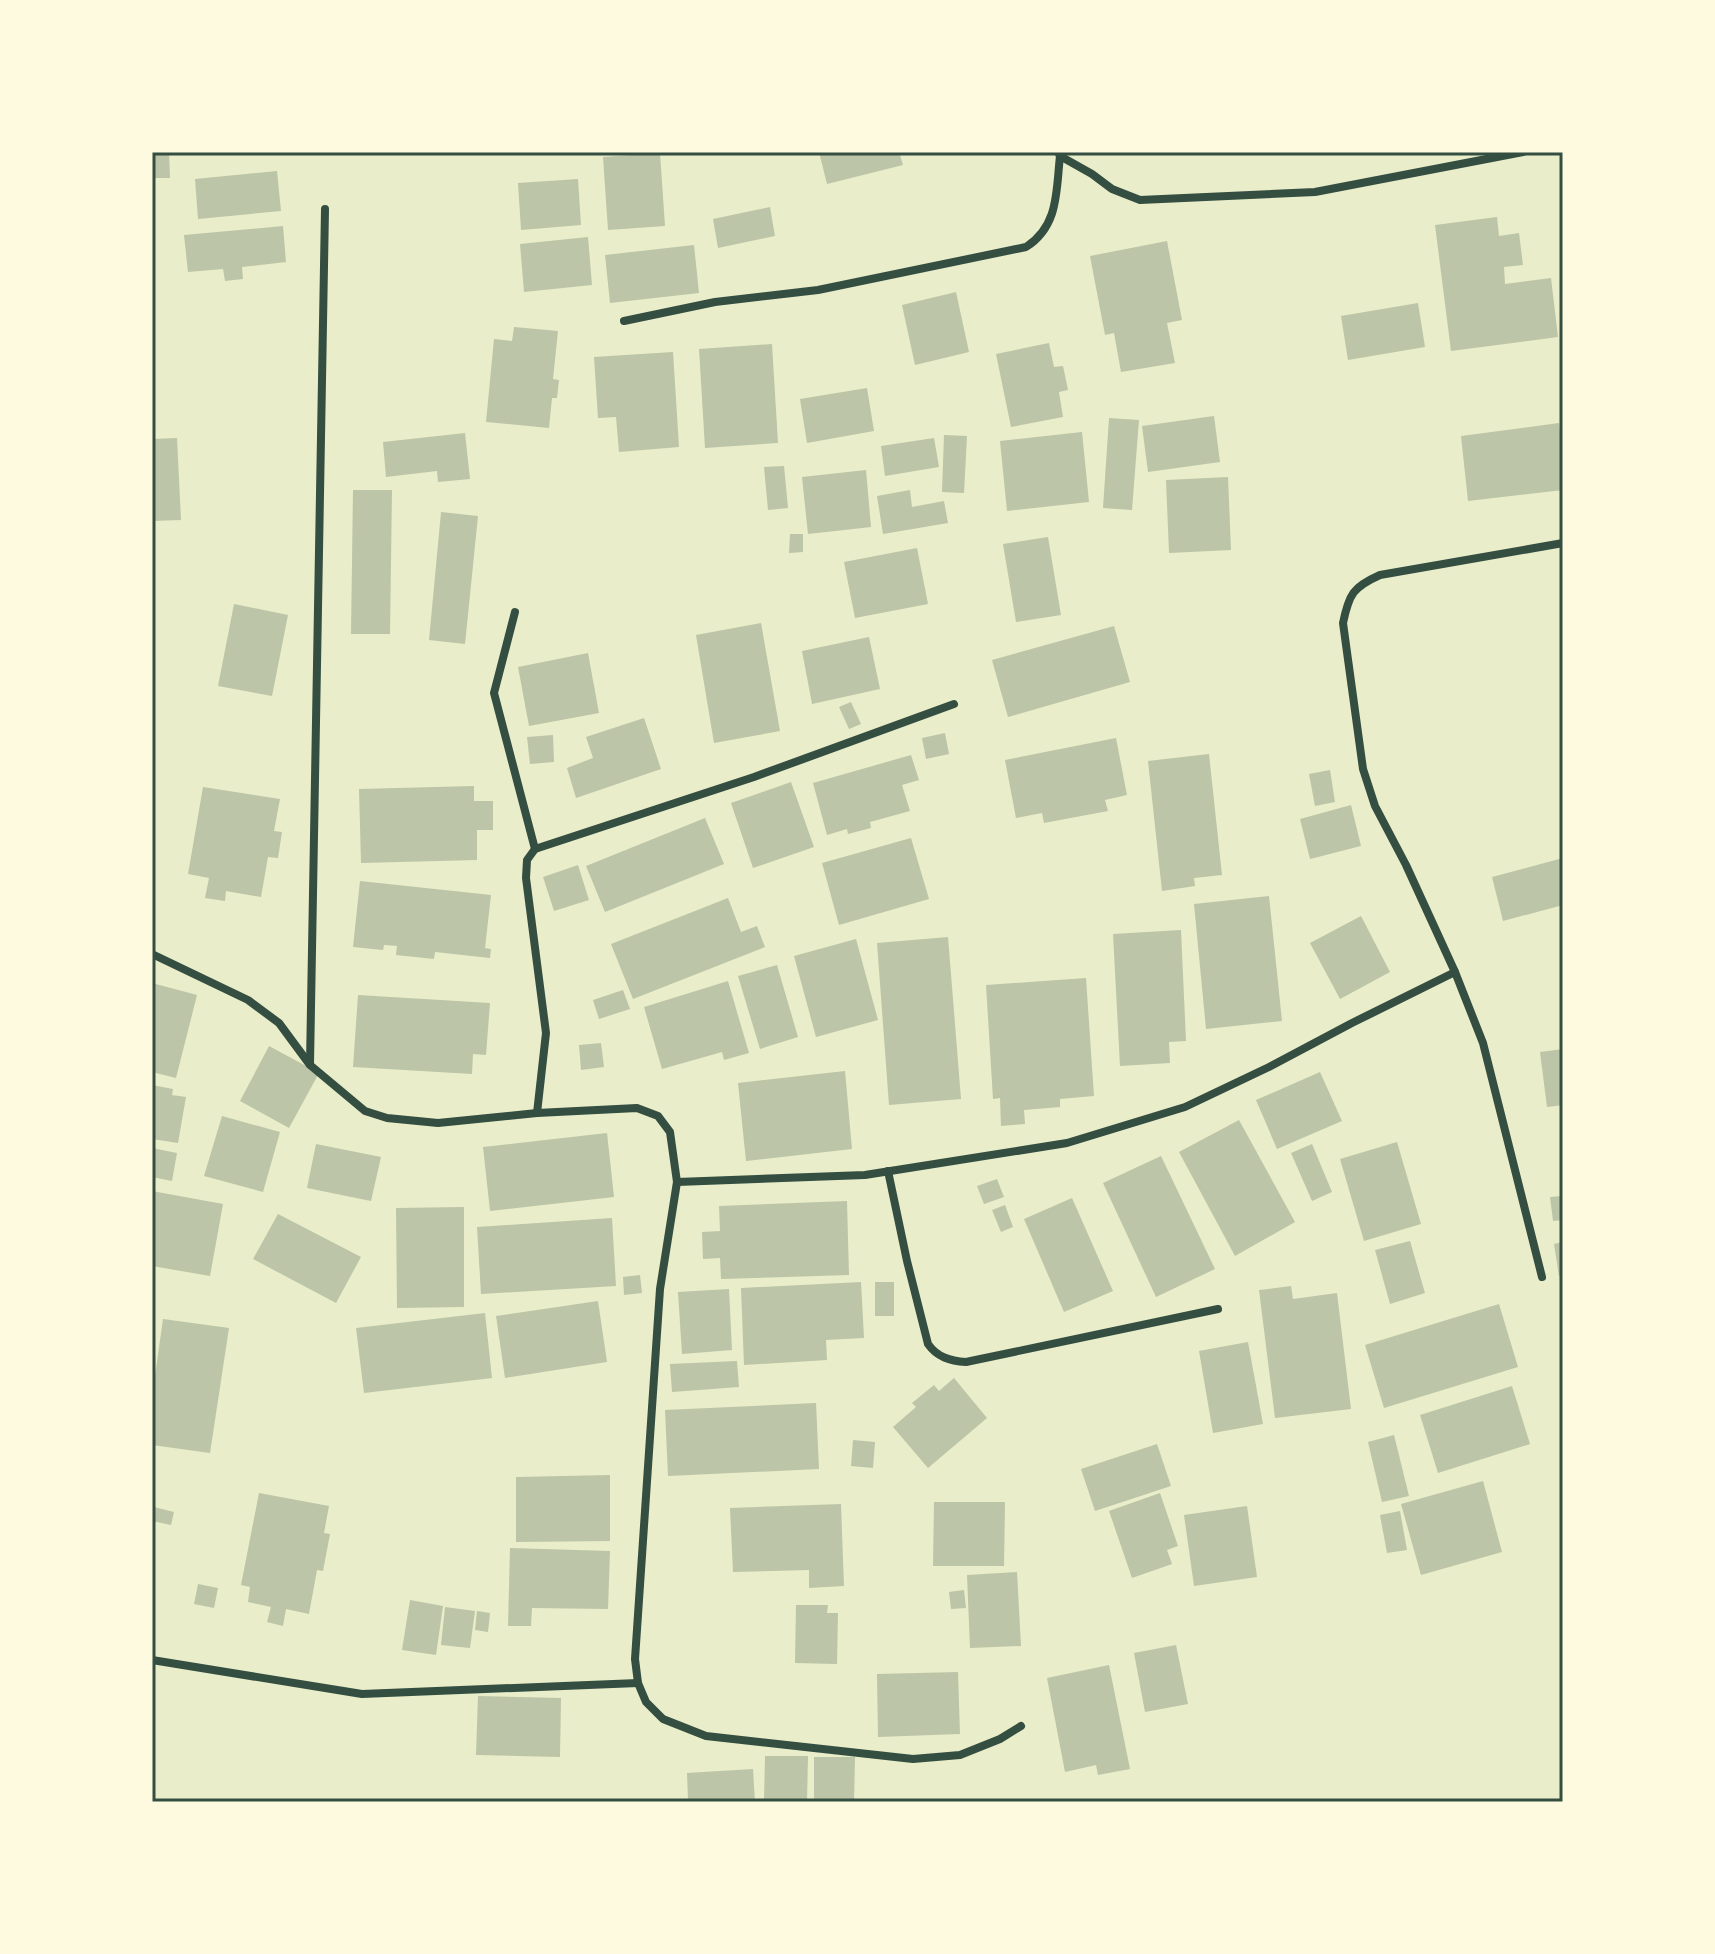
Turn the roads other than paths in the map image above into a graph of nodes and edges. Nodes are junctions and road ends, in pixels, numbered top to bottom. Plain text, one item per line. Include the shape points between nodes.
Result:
1 (1523, 152) edge
2 (1059, 154) edge
3 (325, 209) dead end
4 (624, 321) dead end
5 (1563, 543) edge
6 (515, 612) dead end
7 (954, 704) dead end
8 (535, 849) junction
9 (152, 954) edge
10 (1455, 972) junction
11 (310, 1065) junction
12 (537, 1113) junction
13 (888, 1171) junction
14 (677, 1182) junction
15 (1542, 1277) dead end
16 (1218, 1309) dead end
17 (152, 1660) edge
18 (638, 1683) junction
19 (1021, 1726) dead end

1 - 2 street via 1315,192 1140,200 1112,189
2 - 4 street via 1054,212 1039,238 1026,247 818,290 715,302
3 - 11 street
5 - 10 street via 1380,575 1348,600 1343,623 1363,769 1375,806
6 - 8 street via 494,693
7 - 8 street
8 - 12 street via 527,860 526,878 546,1033
9 - 11 street via 248,1000 279,1023
10 - 13 street via 1185,1107 1067,1143
10 - 15 street via 1483,1043
11 - 12 street via 365,1111 387,1118 438,1123
12 - 14 street via 637,1108 658,1116 670,1132
13 - 14 street
13 - 16 street via 928,1344 951,1361
14 - 18 street via 660,1289 635,1659
17 - 18 street via 362,1694
18 - 19 street via 646,1702 663,1719 706,1736 913,1759 960,1755

